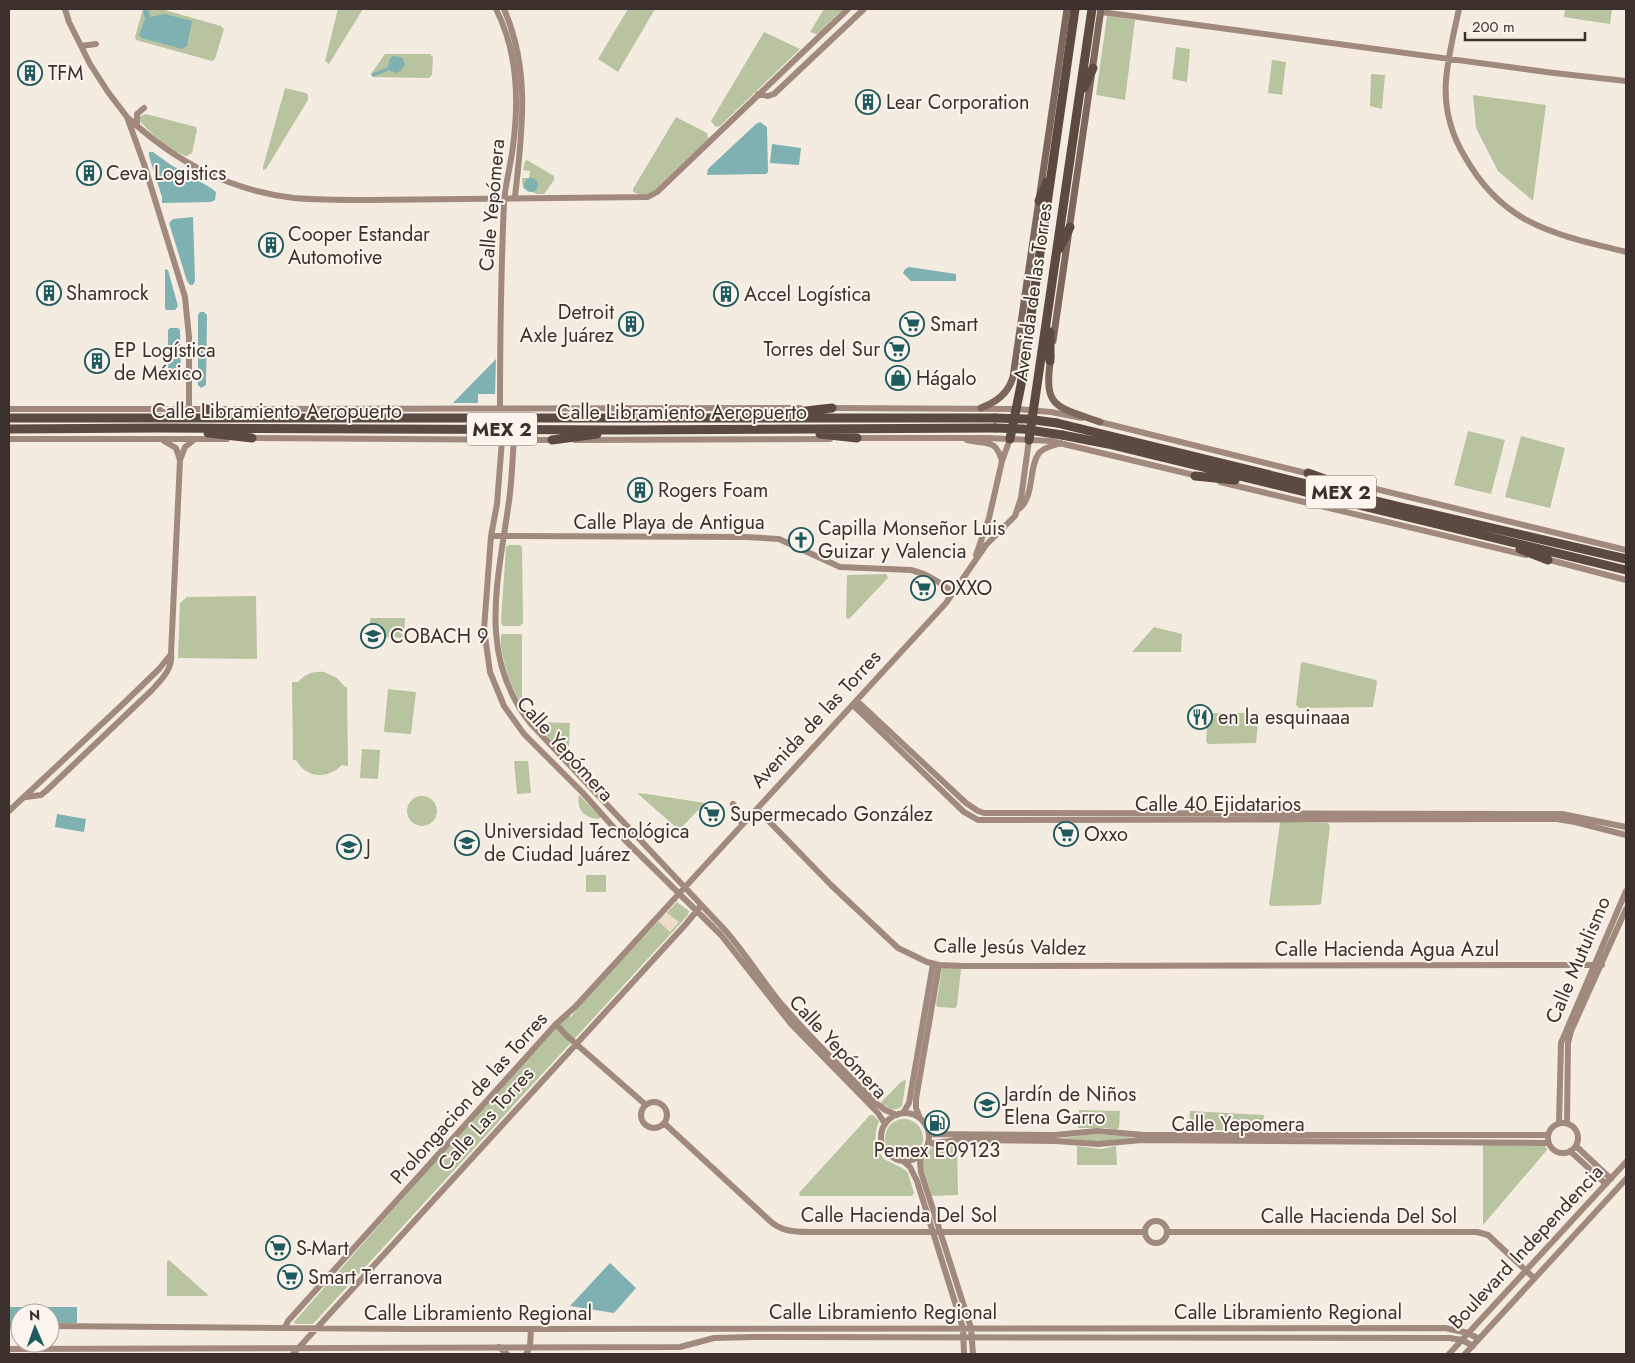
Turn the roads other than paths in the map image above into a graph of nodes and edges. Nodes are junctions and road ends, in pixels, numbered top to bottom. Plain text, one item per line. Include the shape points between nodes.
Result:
1 (65, 9) edge
2 (496, 9) edge
3 (504, 9) edge
4 (848, 9) edge
5 (864, 9) edge
6 (1069, 9) edge
7 (1076, 9) edge
8 (1459, 9) edge
9 (1094, 10) edge
10 (1073, 23) junction
11 (96, 44) dead end
12 (81, 46) junction
13 (1449, 58) junction
14 (1093, 68) junction
15 (1626, 81) edge
16 (758, 94) junction
17 (1077, 105) junction
18 (144, 108) dead end
19 (1060, 115) junction
20 (128, 117) junction
21 (1076, 120) junction
22 (138, 126) junction
23 (148, 136) junction
24 (1056, 143) junction
25 (138, 147) junction
26 (1071, 148) junction
27 (1052, 170) junction
28 (505, 197) junction
29 (515, 197) junction
30 (1039, 201) junction
31 (1070, 227) junction
32 (1626, 252) edge
33 (1056, 256) junction
34 (1025, 292) junction
35 (1033, 300) junction
36 (1050, 302) junction
37 (1050, 362) junction
38 (1021, 386) junction
39 (1036, 393) junction
40 (500, 408) junction
41 (832, 408) junction
42 (981, 408) junction
43 (9, 409) edge
44 (189, 409) junction
45 (206, 409) junction
46 (1017, 409) junction
47 (1034, 410) junction
48 (1051, 412) junction
49 (996, 413) junction
50 (280, 417) junction
51 (9, 418) edge
52 (767, 418) junction
53 (1100, 422) junction
54 (158, 428) junction
55 (9, 429) edge
56 (772, 429) junction
57 (633, 430) junction
58 (956, 437) junction
59 (252, 438) junction
60 (857, 438) junction
61 (989, 438) junction
62 (9, 439) edge
63 (1010, 439) junction
64 (1062, 439) junction
65 (157, 440) junction
66 (195, 440) junction
67 (502, 440) junction
68 (514, 440) junction
69 (552, 440) junction
70 (1029, 440) junction
71 (1051, 441) junction
72 (180, 460) junction
73 (1002, 461) junction
74 (1308, 473) junction
75 (1195, 476) junction
76 (1268, 483) junction
77 (1401, 507) junction
78 (1018, 510) junction
79 (491, 536) junction
80 (1490, 536) junction
81 (503, 537) junction
82 (1595, 552) junction
83 (1626, 552) edge
84 (1626, 559) edge
85 (1548, 560) junction
86 (973, 563) junction
87 (1626, 570) edge
88 (1626, 580) edge
89 (954, 593) junction
90 (171, 654) junction
91 (855, 703) junction
92 (26, 796) junction
93 (733, 804) dead end
94 (757, 809) junction
95 (9, 811) edge
96 (1600, 825) junction
97 (742, 826) junction
98 (1626, 827) edge
99 (1626, 835) edge
100 (685, 888) junction
101 (1626, 891) edge
102 (679, 894) junction
103 (699, 904) junction
104 (1626, 909) edge
105 (698, 911) junction
106 (936, 964) junction
107 (1172, 965) joint
108 (1598, 965) junction
109 (556, 1024) junction
110 (576, 1044) junction
111 (646, 1105) junction
112 (900, 1114) junction
113 (920, 1118) junction
114 (664, 1123) junction
115 (1563, 1123) junction
116 (885, 1124) junction
117 (929, 1134) junction
118 (1548, 1134) junction
119 (1548, 1143) junction
120 (928, 1144) junction
121 (1576, 1146) junction
122 (1570, 1151) junction
123 (922, 1154) junction
124 (902, 1160) junction
125 (1626, 1162) edge
126 (1626, 1179) edge
127 (1608, 1181) junction
128 (936, 1231) junction
129 (1144, 1232) junction
130 (1167, 1232) junction
131 (1527, 1270) junction
132 (1534, 1278) junction
133 (60, 1326) edge
134 (286, 1327) junction
135 (316, 1328) junction
136 (963, 1328) junction
137 (971, 1328) junction
138 (531, 1329) junction
139 (1468, 1333) junction
140 (964, 1338) junction
141 (973, 1338) junction
142 (1479, 1339) junction
143 (1462, 1340) junction
144 (1472, 1346) junction
145 (498, 1347) junction
146 (530, 1347) junction
147 (9, 1350) edge
148 (295, 1352) edge
149 (507, 1354) edge
150 (526, 1354) edge
151 (964, 1354) edge
152 (973, 1354) edge
153 (1449, 1354) edge
154 (1465, 1354) edge

1 - 12 street
2 - 28 street, Calle Yepómera via 516,81 514,144
3 - 29 street, Calle Yepómera via 517,46 524,108
4 - 16 street
5 - 16 street via 774,94
6 - 10 highway
6 - 30 main road, Avenida de las Torres
7 - 10 highway, Avenida de las Torres
8 - 13 street
9 - 13 street
9 - 14 main road, Avenida de las Torres
9 - 17 highway, Avenida de las Torres
10 - 19 highway, Avenida de las Torres
11 - 12 street
12 - 20 street via 108,92
13 - 15 street
13 - 32 street via 1446,95 1455,140 1483,186 1508,209 1540,228
14 - 17 highway
14 - 31 main road, Avenida de las Torres
16 - 29 street via 651,196
17 - 21 highway, Avenida de las Torres
18 - 22 street via 137,114
19 - 21 highway via 1068,122
19 - 24 highway, Avenida de las Torres
20 - 22 street
20 - 25 street
21 - 26 highway, Avenida de las Torres
22 - 23 street
23 - 25 street
23 - 28 street via 207,174 255,190 293,198
24 - 26 highway via 1065,143
24 - 27 highway, Avenida de las Torres
25 - 44 street via 184,297 189,337
26 - 33 highway, Avenida de las Torres
27 - 30 highway
27 - 35 highway, Avenida de las Torres
28 - 29 street
28 - 40 street, Calle Yepómera via 500,297
30 - 34 main road, Avenida de las Torres
31 - 33 highway
31 - 37 main road, Avenida de las Torres
33 - 36 highway, Avenida de las Torres
34 - 35 highway
34 - 42 main road, Avenida de las Torres via 1010,385 998,400
35 - 38 highway, Avenida de las Torres
36 - 37 highway
36 - 39 highway, Avenida de las Torres
37 - 53 main road, Avenida de las Torres via 1048,387 1055,402
38 - 39 highway via 1027,393
38 - 46 highway, Avenida de las Torres
39 - 47 highway, Avenida de las Torres
40 - 41 street
40 - 45 street
41 - 42 street
41 - 52 highway
42 - 49 street
43 - 44 street
44 - 45 street
45 - 50 highway
46 - 47 street
46 - 49 street
46 - 63 highway, Avenida de las Torres
47 - 48 street
47 - 70 highway, Avenida de las Torres
48 - 53 street
48 - 71 street via 1044,432
49 - 52 highway, Calle Libramiento Aeropuerto / MEX 2
49 - 61 street via 1002,429
49 - 77 highway, MEX 2, bridge via 1057,423
50 - 51 highway, Calle Libramiento Aeropuerto / MEX 2
50 - 52 highway, Calle Libramiento Aeropuerto / MEX 2
53 - 74 street
54 - 55 highway, Calle Libramiento Aeropuerto / MEX 2
54 - 57 highway, Calle Libramiento Aeropuerto / MEX 2
54 - 59 highway
56 - 57 highway, Calle Libramiento Aeropuerto / MEX 2
56 - 60 highway
56 - 64 highway, Calle Libramiento Aeropuerto / MEX 2, bridge via 995,428 1023,429
57 - 69 highway
58 - 60 street
58 - 61 street
58 - 73 street via 995,445
59 - 66 street
59 - 67 street
60 - 69 street
61 - 63 street
62 - 65 street
63 - 70 street
63 - 73 street, Avenida de las Torres
64 - 71 street
64 - 75 street
64 - 76 highway, MEX 2 via 1108,444
64 - 78 street via 1038,455 1026,499
65 - 66 street
65 - 72 street via 174,446
66 - 72 street via 185,447
67 - 68 street
67 - 79 street, Calle Yepómera
68 - 69 street
68 - 81 street, Calle Yepómera via 510,498
70 - 71 street
70 - 78 street, Avenida de las Torres
72 - 90 street
73 - 86 street, Avenida de las Torres via 992,510
74 - 77 highway
74 - 83 street
75 - 76 highway
75 - 85 street
76 - 80 highway, MEX 2
77 - 82 highway, MEX 2
78 - 86 street, Avenida de las Torres via 990,539
79 - 81 street, Calle Playa de Antigua
79 - 102 street, Calle Yepómera via 485,644 490,672 504,706 524,734
80 - 85 highway
80 - 87 highway, MEX 2
81 - 89 street, Calle Playa de Antigua via 779,539 840,566 921,572
81 - 100 street, Calle Yepómera via 496,641 510,693 531,724
82 - 83 highway
82 - 84 highway, MEX 2
85 - 88 street
86 - 89 street, Avenida de las Torres
89 - 91 street, Avenida de las Torres
90 - 92 street
90 - 92 street via 169,669 152,690 43,794
91 - 94 street, Avenida de las Torres
91 - 96 street, Calle 40 Ejidatarios via 966,803 984,813 1562,814
92 - 95 street
93 - 97 street
94 - 97 street, Avenida de las Torres
94 - 106 street, Calle Jesús Valdez via 890,942 907,953
96 - 98 street, Calle 40 Ejidatarios
96 - 99 street, Calle 40 Ejidatarios
97 - 100 street, Avenida de las Torres
100 - 102 street, Avenida de las Torres
100 - 103 street, Calle Yepómera
101 - 108 street, Calle Mutulismo
102 - 105 street, Calle Yepómera
102 - 109 street, Prolongacion de las Torres
103 - 105 street
103 - 112 street, Calle Yepómera via 745,954 795,1019 876,1103 885,1110
104 - 108 street, Calle Mutulismo
105 - 110 street, Calle Las Torres
105 - 116 street, Calle Yepómera via 741,958 791,1024
106 - 107 street, Calle Jesús Valdez
106 - 112 street via 909,1103
106 - 113 street via 916,1099
107 - 108 street, Calle Hacienda Agua Azul
108 - 115 street, Calle Mutulismo via 1565,1043
109 - 110 street
109 - 134 street, Prolongacion de las Torres
110 - 111 street
110 - 135 street, Calle Las Torres
111 - 114 street via 662,1104 667,1111
111 - 114 street via 642,1116 646,1124 653,1128
112 - 113 street via 909,1113
112 - 116 street
113 - 117 street
114 - 128 street, Calle Hacienda Del Sol via 781,1228 809,1232
115 - 118 street via 1551,1128
115 - 121 street via 1573,1127 1577,1134
116 - 124 street via 882,1135 884,1147 891,1156
117 - 118 street, Calle Yepomera via 1055,1135 1097,1130 1144,1135
117 - 120 street
118 - 119 street
119 - 120 street, Calle Yepomera via 1142,1140 1098,1144 957,1140
119 - 122 street via 1559,1152
120 - 123 street
121 - 122 street
121 - 127 street
122 - 127 street
123 - 124 street
123 - 128 street via 920,1172
124 - 128 street via 913,1172
125 - 127 street, Boulevard Independencia
126 - 132 street, Boulevard Independencia
127 - 131 street, Boulevard Independencia
128 - 129 street, Calle Hacienda Del Sol
128 - 136 street
128 - 137 street
129 - 130 street via 1148,1240 1156,1243 1163,1240
129 - 130 street via 1147,1224 1156,1220 1164,1224
130 - 131 street, Calle Hacienda Del Sol via 1477,1232 1488,1235
131 - 132 street, Calle Hacienda Del Sol
131 - 139 street, Boulevard Independencia
132 - 142 street, Boulevard Independencia
133 - 134 street, Calle Libramiento Regional
134 - 135 street, Calle Libramiento Regional
135 - 138 street, Calle Libramiento Regional
135 - 148 street, Calle Las Torres
136 - 137 street, Calle Libramiento Regional
136 - 138 street, Calle Libramiento Regional
136 - 140 street
137 - 139 street, Calle Libramiento Regional via 1445,1328
137 - 141 street
138 - 146 street
139 - 142 street, Calle Libramiento Regional
139 - 143 street, Boulevard Independencia
140 - 141 street, Calle Libramiento Regional
140 - 146 street, Calle Libramiento Regional via 714,1338 680,1347
140 - 151 street
141 - 143 street, Calle Libramiento Regional
141 - 152 street
142 - 144 street, Boulevard Independencia
143 - 144 street, Calle Libramiento Regional
143 - 153 street, Boulevard Independencia
144 - 154 street, Boulevard Independencia
145 - 146 street, Calle Libramiento Regional
145 - 148 street, Calle Libramiento Regional
145 - 149 street
146 - 150 street
147 - 148 street, Calle Libramiento Regional

